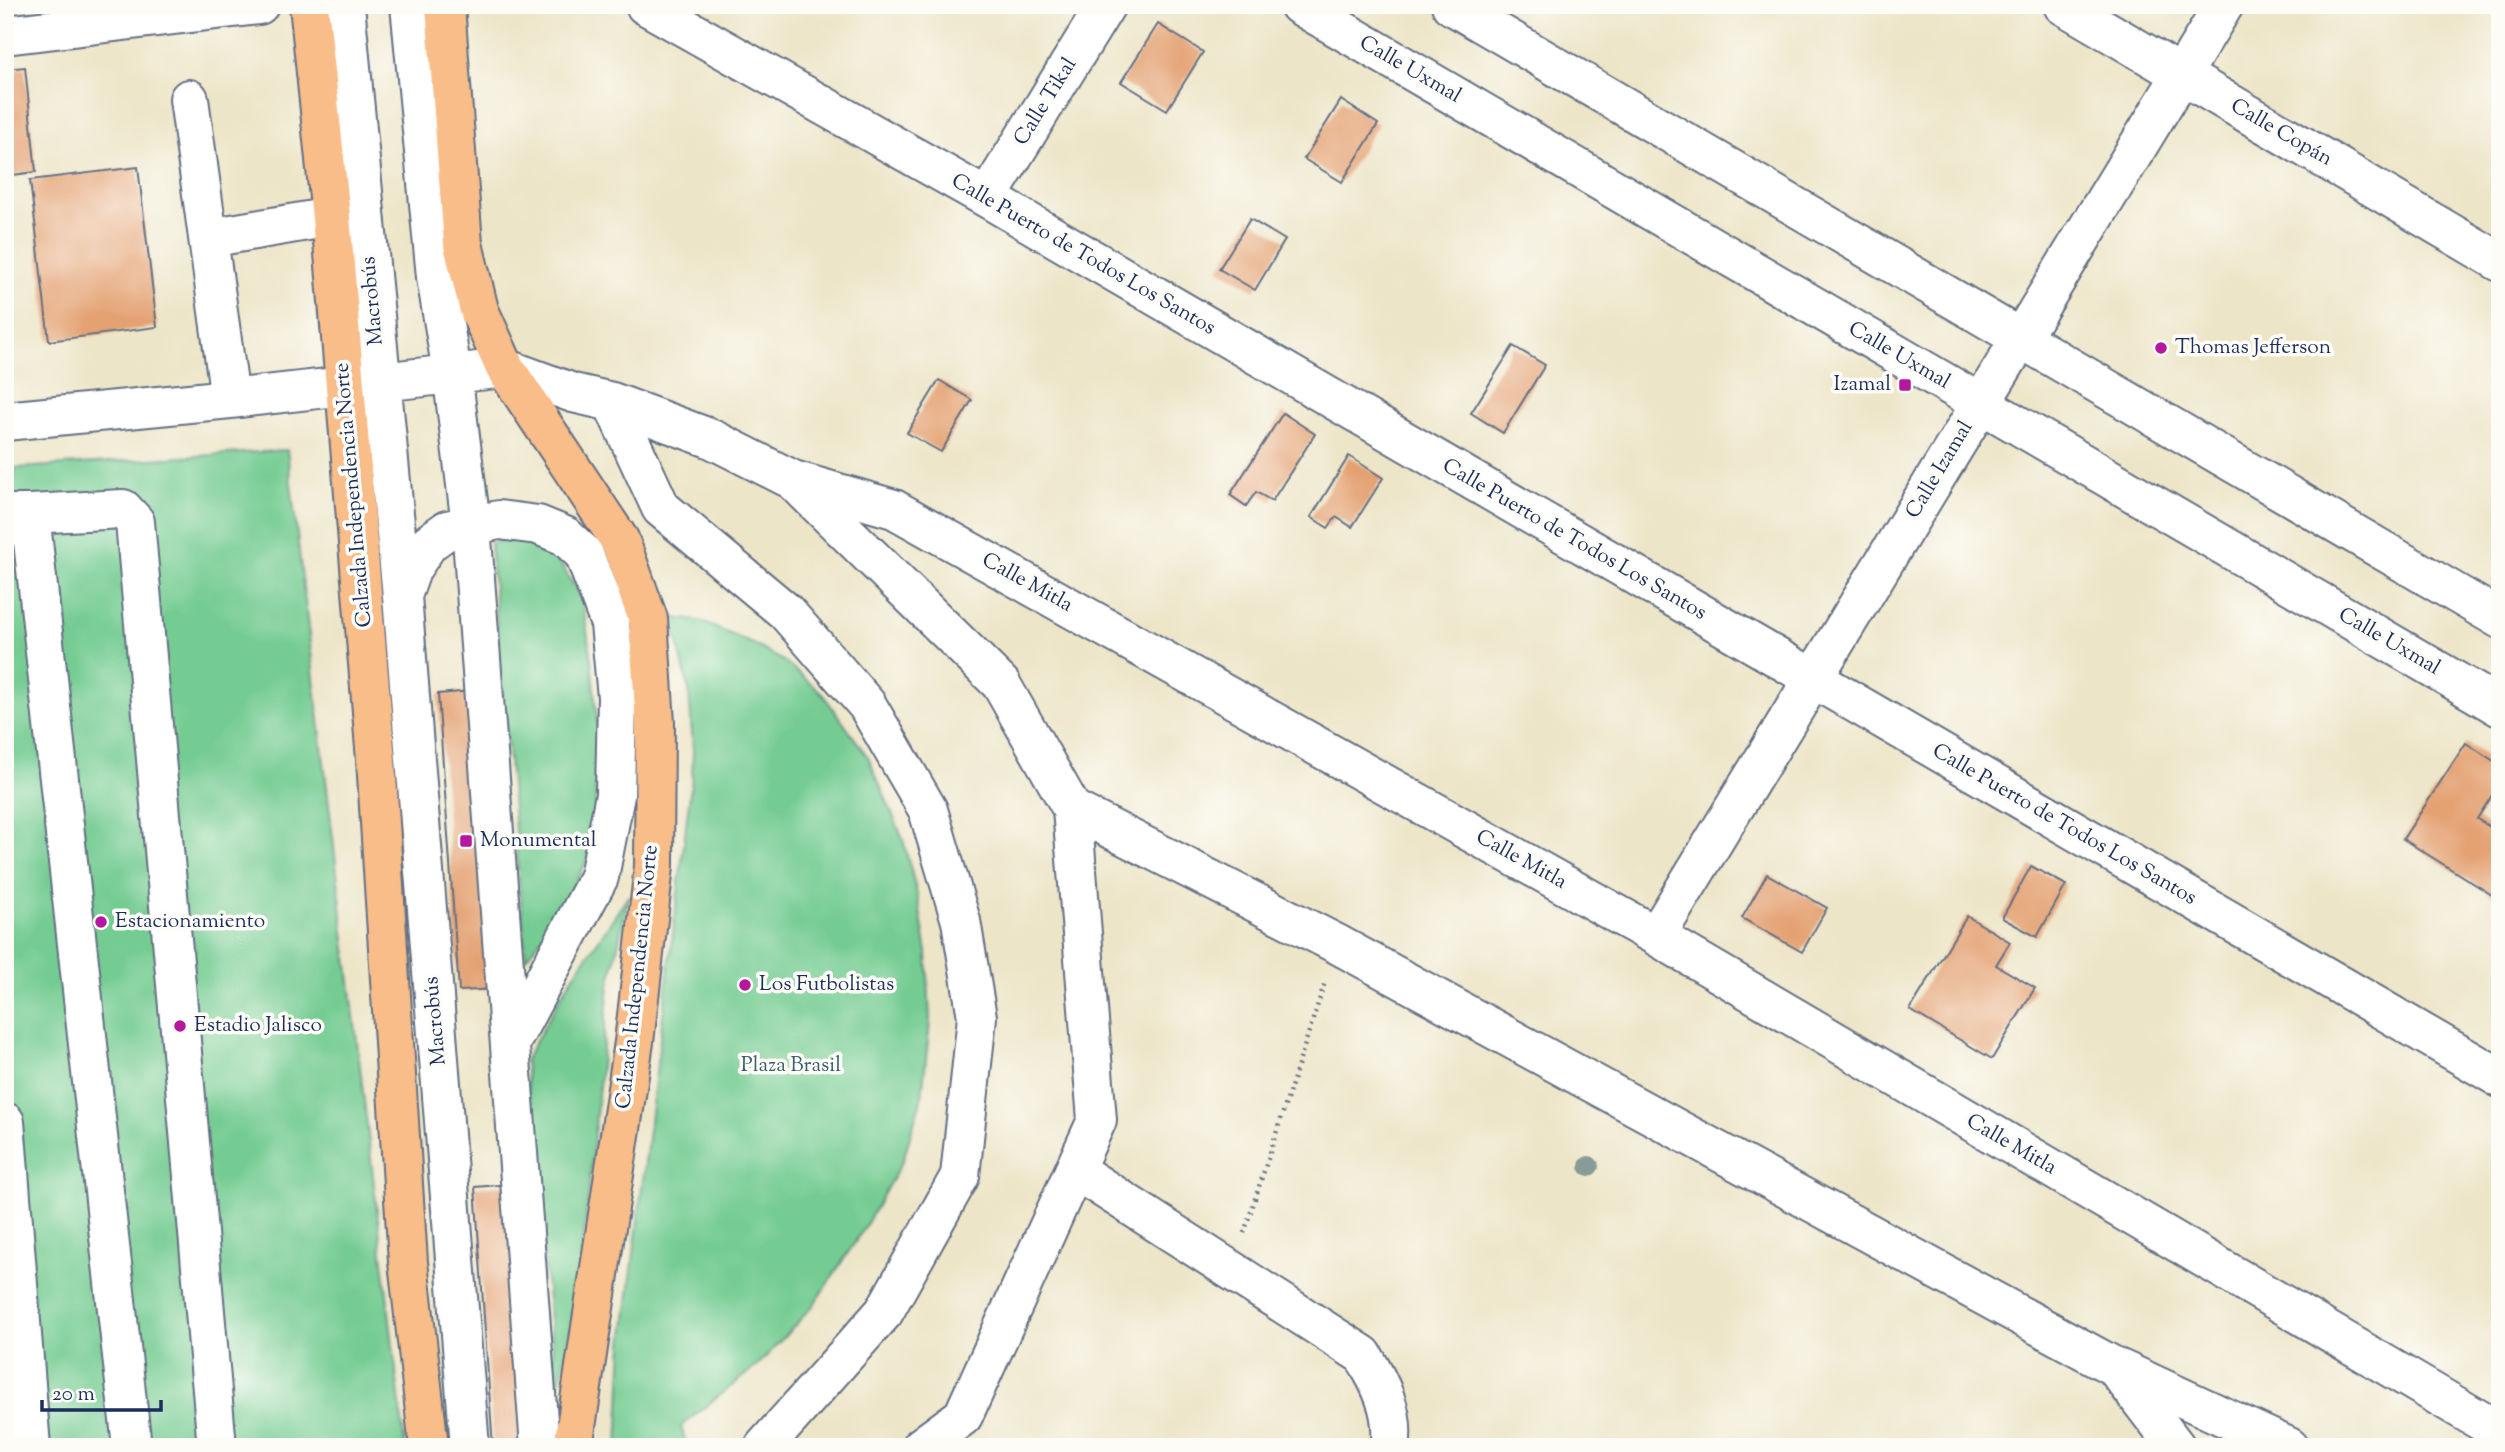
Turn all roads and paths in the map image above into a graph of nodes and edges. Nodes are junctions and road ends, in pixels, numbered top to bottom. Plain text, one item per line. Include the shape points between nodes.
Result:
1 (259, 5) edge
2 (309, 5) edge
3 (345, 5) edge
4 (410, 5) edge
5 (445, 5) edge
6 (645, 5) edge
7 (1106, 5) edge
8 (1299, 5) edge
9 (1451, 5) edge
10 (2063, 5) edge
11 (2224, 5) edge
12 (5, 35) edge
13 (2182, 75) junction
14 (188, 99) dead end
15 (987, 198) junction
16 (331, 217) junction
17 (208, 238) junction
18 (2500, 262) edge
19 (2020, 339) junction
20 (505, 368) junction
21 (452, 372) junction
22 (363, 384) junction
23 (230, 399) junction
24 (612, 402) junction
25 (1980, 404) junction
26 (5, 421) edge
27 (793, 480) junction
28 (18, 514) edge
29 (471, 525) junction
30 (402, 596) junction
31 (2500, 619) edge
32 (1813, 679) junction
33 (2500, 707) edge
34 (1072, 809) junction
35 (1656, 936) junction
36 (1337, 944) junction
37 (512, 1042) junction
38 (2500, 1078) edge
39 (5, 1122) edge
40 (1075, 1170) junction
41 (1232, 1269) junction
42 (2115, 1367) junction
43 (2496, 1422) edge
44 (965, 1431) edge
45 (31, 1447) edge
46 (132, 1447) edge
47 (217, 1447) edge
48 (429, 1447) edge
49 (470, 1447) edge
50 (540, 1447) edge
51 (573, 1447) edge
52 (764, 1447) edge
53 (921, 1447) edge
54 (1390, 1447) edge
55 (2176, 1447) edge
56 (2290, 1447) edge

1 - 12 street
2 - 16 main road, Calzada Independencia Norte
3 - 22 street, Macrobús
4 - 21 street via 436,277
5 - 20 main road, Calzada Independencia Norte via 463,244 479,310
6 - 15 street, Calle Puerto de Todos Los Santos
7 - 15 street, Calle Tikal
8 - 25 street, Calle Uxmal
9 - 19 street
10 - 13 street, Calle Copán
11 - 13 street, Calle Izamal
13 - 18 street, Calle Copán
13 - 19 street, Calle Izamal
14 - 17 street
15 - 32 street, Calle Puerto de Todos Los Santos
16 - 17 street
16 - 22 main road, Calzada Independencia Norte
17 - 23 street
19 - 25 street, Calle Izamal
19 - 31 street
20 - 21 street
20 - 24 street, Calle Mitla
20 - 51 main road, Calzada Independencia Norte via 620,541 648,619 653,670 654,866 634,1042
21 - 22 street
21 - 29 street
22 - 23 street
22 - 30 street, Macrobús
22 - 48 main road, Calzada Independencia Norte via 377,774 408,1262
23 - 26 street
24 - 27 street, Calle Mitla via 712,439
24 - 52 street via 661,508 786,612 867,705 928,810 961,921 977,1017 960,1176 884,1312
25 - 32 street, Calle Izamal
25 - 33 street, Calle Uxmal
27 - 34 street via 1002,684
27 - 35 street, Calle Mitla via 894,509
28 - 46 street
28 - 47 street via 123,509 135,522
29 - 30 street, Macrobús via 447,530 429,544 412,568
29 - 37 street
29 - 37 street, Macrobús via 499,520 538,525 565,536 584,554 610,624 617,697 615,795 599,877
30 - 49 street, Macrobús
32 - 35 street, Calle Izamal
32 - 38 street, Calle Puerto de Todos Los Santos
34 - 36 street
34 - 40 street via 1097,1120
35 - 43 street, Calle Mitla
36 - 41 path
36 - 42 street
37 - 50 street
39 - 45 street
40 - 41 street
40 - 44 street
41 - 54 street via 1363,1355 1383,1388 1393,1431
42 - 55 street
42 - 56 street
44 - 53 street

